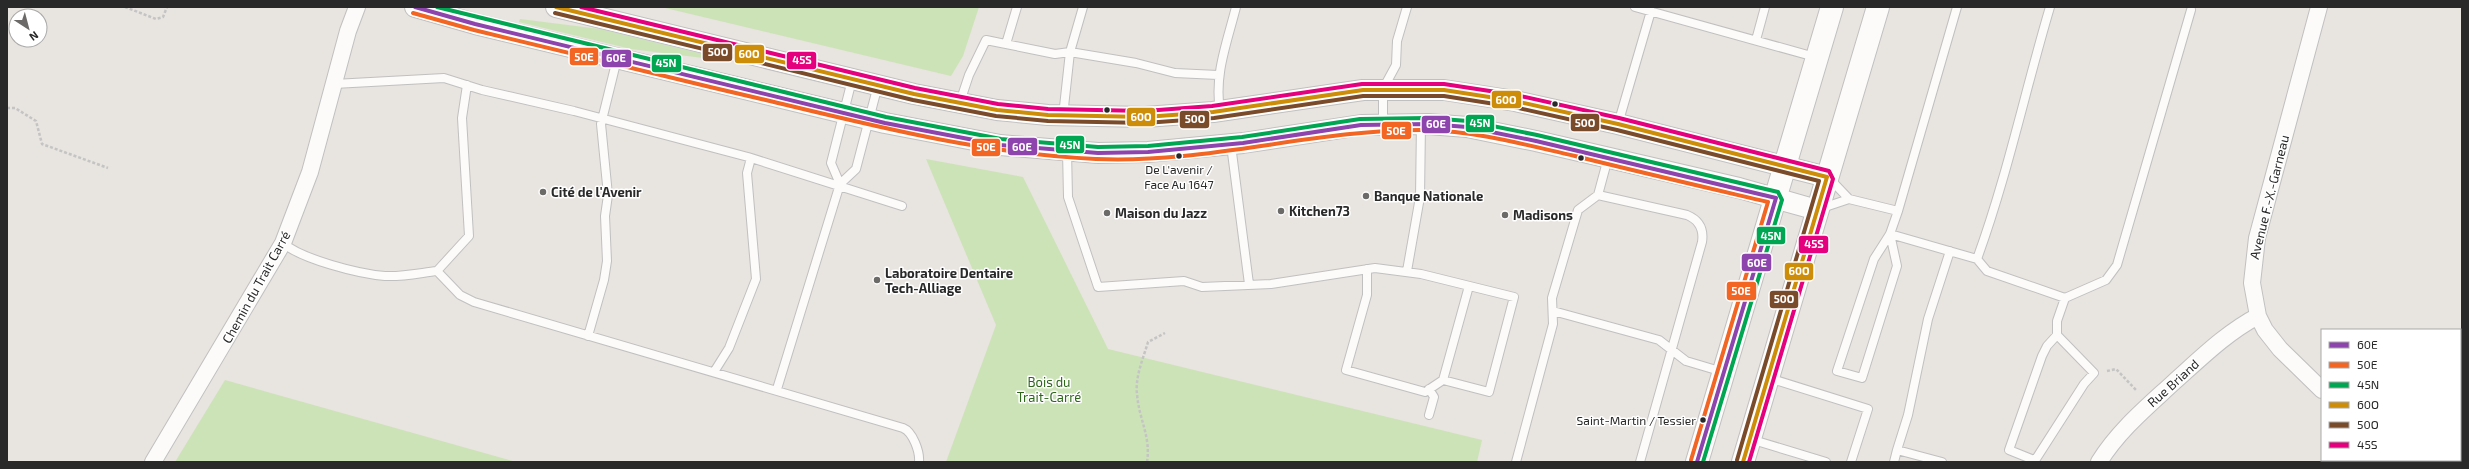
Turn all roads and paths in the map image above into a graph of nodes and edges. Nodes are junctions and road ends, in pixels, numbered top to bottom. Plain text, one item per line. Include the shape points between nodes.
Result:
1 (125, 7) edge
2 (167, 7) edge
3 (357, 7) edge
4 (415, 7) edge
5 (556, 7) edge
6 (1017, 7) edge
7 (1083, 7) edge
8 (1236, 7) edge
9 (1407, 7) edge
10 (1635, 7) edge
11 (1765, 7) edge
12 (1832, 7) edge
13 (1878, 7) edge
14 (1957, 7) edge
15 (2050, 7) edge
16 (2319, 7) edge
17 (2191, 10) dead end
18 (1651, 11) junction
19 (1756, 40) junction
20 (1006, 44) junction
21 (1070, 52) junction
22 (617, 58) junction
23 (1818, 58) junction
24 (1218, 76) junction
25 (852, 79) junction
26 (334, 84) junction
27 (467, 85) junction
28 (878, 85) junction
29 (1383, 89) junction
30 (959, 104) junction
31 (7, 108) edge
32 (1220, 112) junction
33 (844, 113) junction
34 (1063, 116) junction
35 (602, 119) junction
36 (869, 119) junction
37 (1383, 124) junction
38 (1421, 124) junction
39 (1618, 124) junction
40 (1231, 145) junction
41 (1067, 151) junction
42 (751, 158) junction
43 (1608, 158) junction
44 (1785, 165) junction
45 (108, 168) dead end
46 (1827, 177) junction
47 (840, 184) junction
48 (1598, 195) junction
49 (1776, 198) junction
50 (1849, 200) junction
51 (902, 206) dead end
52 (1817, 210) junction
53 (1898, 211) junction
54 (1890, 234) junction
55 (283, 243) junction
56 (1950, 251) junction
57 (1977, 259) junction
58 (1367, 269) junction
59 (437, 271) junction
60 (1407, 271) junction
61 (1249, 284) junction
62 (1469, 286) junction
63 (2065, 298) junction
64 (1553, 311) junction
65 (2258, 316) junction
66 (1165, 333) dead end
67 (2057, 335) junction
68 (588, 336) junction
69 (1671, 350) junction
70 (2116, 369) dead end
71 (714, 372) junction
72 (1723, 372) junction
73 (1767, 377) junction
74 (1443, 380) junction
75 (777, 389) junction
76 (1429, 389) junction
77 (2321, 389) edge
78 (2136, 391) dead end
79 (1429, 415) dead end
80 (1749, 439) junction
81 (1897, 450) junction
82 (2034, 461) edge
83 (153, 462) edge
84 (918, 462) edge
85 (1147, 462) edge
86 (1516, 462) edge
87 (1640, 462) edge
88 (1697, 462) edge
89 (1743, 462) edge
90 (1826, 462) edge
91 (1852, 462) edge
92 (1894, 462) edge
93 (1942, 462) edge
94 (2099, 462) edge

1 - 2 path via 156,20 163,17
3 - 26 street, Chemin du Trait Carré
4 - 22 street
5 - 25 street
6 - 20 lane
7 - 21 lane
8 - 24 lane
9 - 29 lane via 1397,41 1396,65
10 - 18 lane
11 - 19 lane
12 - 23 main road
13 - 46 main road
14 - 53 lane
15 - 57 lane via 1999,193
16 - 65 street, Avenue F.-X.-Garneau via 2254,254 2252,283
17 - 63 lane via 2117,265 2106,280
18 - 19 lane
18 - 39 lane
19 - 23 lane
20 - 21 lane via 1055,54
20 - 30 lane via 986,40 969,75
21 - 24 lane via 1136,63 1175,73
21 - 34 lane
22 - 33 street
22 - 35 lane
23 - 44 main road
24 - 32 lane
25 - 28 street
25 - 33 lane
26 - 27 lane via 444,78
26 - 55 street, Chemin du Trait Carré via 310,172
27 - 35 lane
27 - 59 lane via 462,118 469,236
28 - 30 street
28 - 36 lane
29 - 32 street via 1313,96
29 - 37 lane
29 - 39 street via 1474,94
30 - 34 street
31 - 45 path via 15,108 36,121 42,144
32 - 34 street via 1145,117
33 - 36 street
33 - 47 lane via 831,163
35 - 42 lane
35 - 68 lane via 608,195 605,216 607,261
36 - 41 street via 988,143
36 - 47 lane via 856,169
37 - 38 street
37 - 40 street via 1330,129
38 - 43 street via 1475,129
38 - 60 lane via 1420,197
39 - 44 street
40 - 41 street via 1148,152
40 - 61 lane
41 - 61 lane via 1068,197 1098,287 1184,281 1202,287
42 - 47 lane
42 - 71 lane via 747,173 756,279 729,348
43 - 48 lane
43 - 49 street
44 - 46 street
44 - 49 main road
46 - 50 lane
46 - 52 main road
47 - 51 lane
47 - 75 lane
48 - 64 lane via 1578,210 1552,298
48 - 69 lane via 1687,216 1696,220 1701,228 1702,242
49 - 52 street
49 - 72 main road
50 - 52 lane
50 - 53 lane
52 - 73 main road
53 - 54 lane
54 - 54 lane via 1874,259 1837,371 1862,378 1896,266
54 - 56 lane
55 - 59 lane via 293,252 311,258 383,276
55 - 83 street, Chemin du Trait Carré
56 - 57 lane
56 - 81 lane via 1928,319 1908,415
57 - 63 lane via 1987,271
58 - 60 lane
58 - 61 lane via 1270,284
58 - 76 lane via 1367,295 1346,370 1426,392
59 - 68 lane via 465,299
60 - 62 lane
62 - 74 lane
62 - 74 lane via 1514,297 1489,392
63 - 67 lane via 2056,321
64 - 69 lane via 1659,340
64 - 86 lane via 1553,324
65 - 77 street, Avenue F.-X.-Garneau via 2280,349
65 - 94 street, Rue Briand via 2227,335 2144,409 2122,430
66 - 85 path via 1148,342 1138,375 1138,407 1148,437
67 - 82 lane via 2042,356 2009,450
67 - 82 lane via 2094,373 2084,384
68 - 71 lane
69 - 72 lane via 1686,361
69 - 87 lane
70 - 78 path
71 - 75 lane
72 - 88 main road
73 - 80 main road
73 - 91 lane via 1868,409
74 - 76 lane
75 - 84 lane via 908,430 913,437
76 - 79 lane via 1434,397
80 - 89 main road
80 - 90 lane
81 - 92 lane
81 - 93 lane

